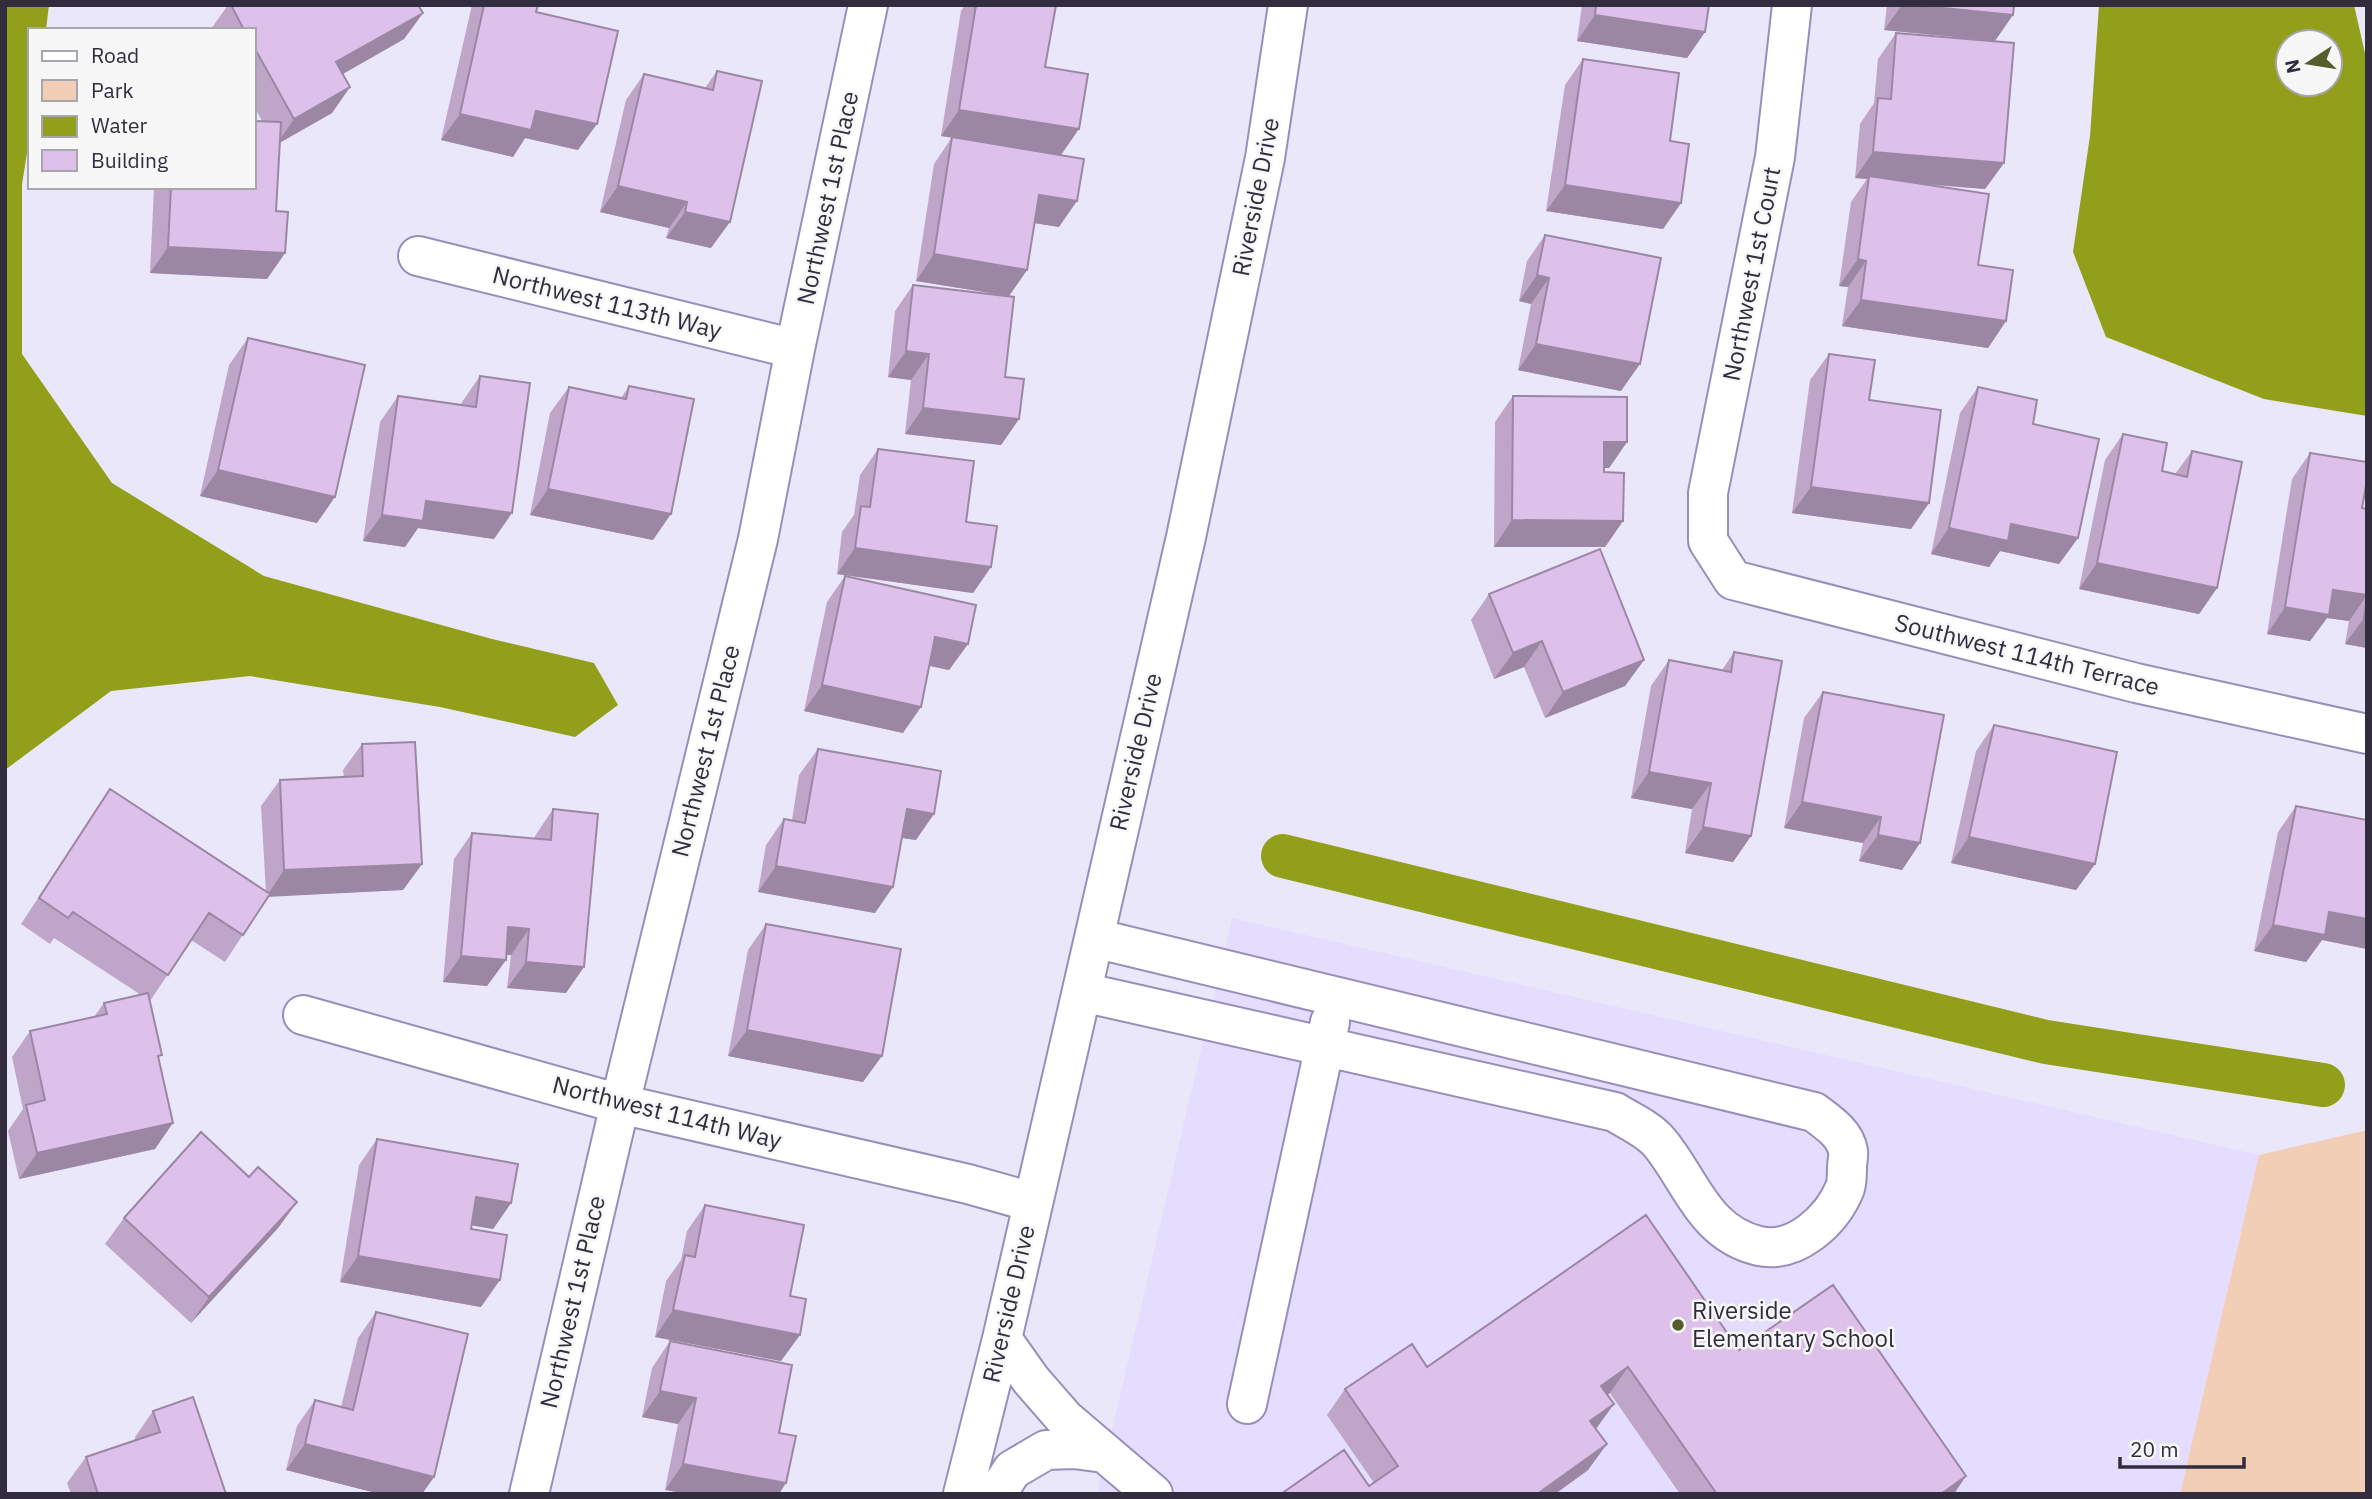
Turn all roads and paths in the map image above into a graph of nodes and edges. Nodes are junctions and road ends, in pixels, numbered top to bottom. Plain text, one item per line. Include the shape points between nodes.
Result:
1 (868, 5) edge
2 (1289, 5) edge
3 (1792, 5) edge
4 (418, 256) dead end
5 (795, 349) junction
6 (1708, 541) joint
7 (2367, 734) edge
8 (1094, 938) junction
9 (1082, 992) junction
10 (1336, 996) junction
11 (303, 1016) dead end
12 (1325, 1046) junction
13 (620, 1104) junction
14 (1032, 1202) junction
15 (1002, 1339) junction
16 (1247, 1404) dead end
17 (1104, 1453) junction
18 (528, 1494) edge
19 (963, 1494) edge
20 (997, 1494) edge
21 (1153, 1494) edge

1 - 5 street, Northwest 1st Place
2 - 8 street, Riverside Drive via 1265,158 1186,537
3 - 6 street, Northwest 1st Court via 1775,157 1708,494
4 - 5 street, Northwest 113th Way
5 - 13 street, Northwest 1st Place via 758,540
6 - 7 street, Southwest 114th Terrace via 1733,580 2136,683
8 - 9 street, Riverside Drive
8 - 10 street
9 - 12 street
9 - 14 street, Riverside Drive
10 - 12 street
10 - 12 street via 1814,1112 1835,1128 1848,1150 1846,1186 1834,1209 1812,1231 1790,1244 1761,1246 1732,1236 1704,1212 1657,1139 1615,1112
11 - 13 street, Northwest 114th Way
12 - 16 street
13 - 14 street, Northwest 114th Way
13 - 18 street, Northwest 1st Place
14 - 15 street, Riverside Drive
15 - 17 street via 1050,1403
15 - 19 street, Riverside Drive
17 - 20 street via 1046,1450 1012,1470
17 - 21 street

